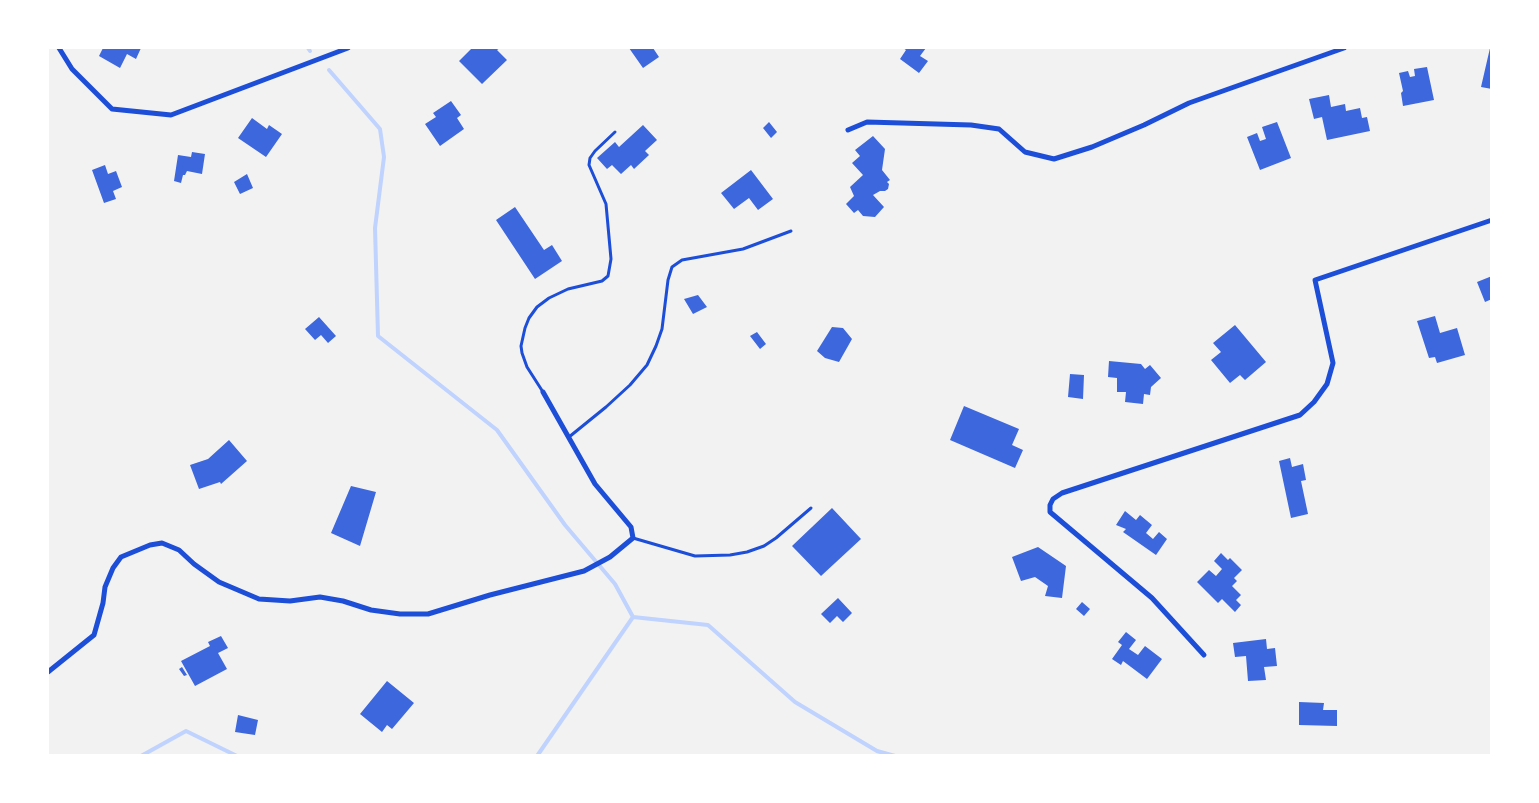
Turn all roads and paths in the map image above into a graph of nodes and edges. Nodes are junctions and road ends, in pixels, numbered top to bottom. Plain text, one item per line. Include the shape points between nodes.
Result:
1 (59, 48) edge
2 (348, 48) edge
3 (1344, 48) edge
4 (848, 130) dead end
5 (615, 132) dead end
6 (1492, 220) edge
7 (791, 231) dead end
8 (543, 392) joint
9 (569, 438) junction
10 (811, 508) dead end
11 (633, 538) junction
12 (1204, 655) dead end
13 (48, 672) edge

1 - 2 street via 72,69 112,109 171,115
3 - 4 street via 1189,103 1144,125 1054,159 1025,152 999,129 971,125 867,122
5 - 8 lane via 595,151 589,165 606,204 612,258 608,276 602,281 568,289 549,298 537,307 525,328 522,353
6 - 12 street via 1314,280 1333,363 1327,384 1300,415 1062,493 1053,499 1050,512 1152,598
7 - 9 lane via 743,249 682,260 672,267 662,329 647,365 630,385
8 - 9 street
9 - 11 street via 595,484 632,527
10 - 11 lane via 764,546 730,555 695,556
11 - 13 street via 610,557 584,571 428,614 371,610 320,597 290,602 259,599 219,582 179,550 162,543 150,545 121,557 105,588 94,635

